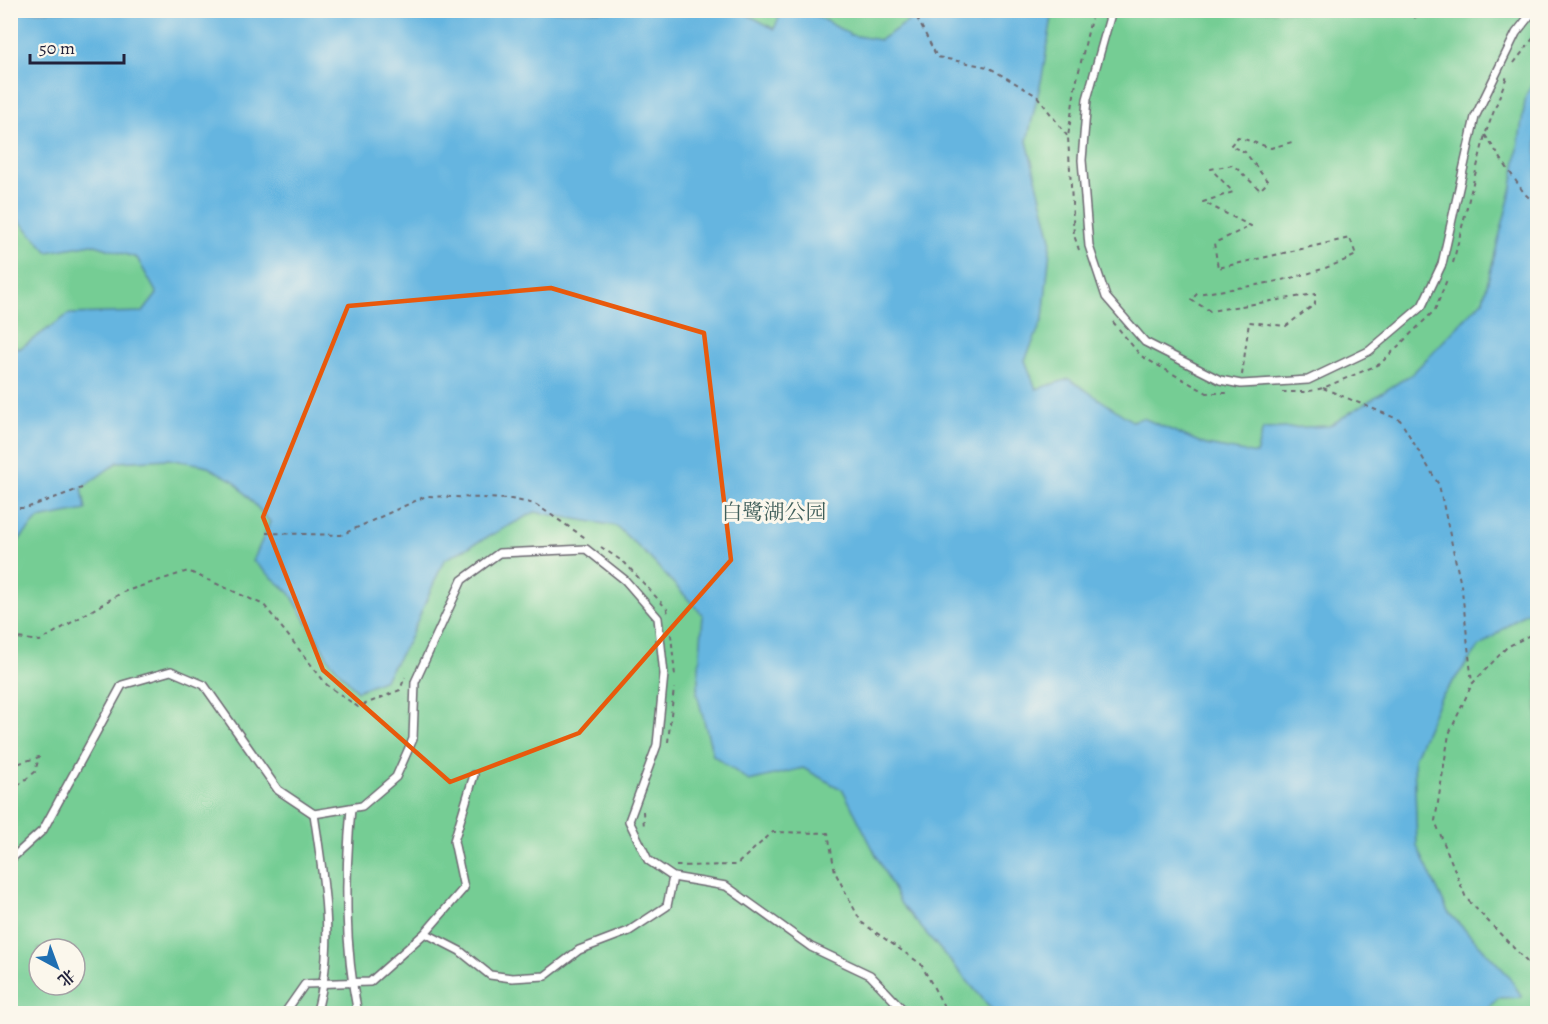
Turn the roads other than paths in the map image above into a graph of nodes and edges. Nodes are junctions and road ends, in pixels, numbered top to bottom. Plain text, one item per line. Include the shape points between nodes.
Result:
1 (1112, 10) edge
2 (1534, 10) edge
3 (474, 775) dead end
4 (351, 808) junction
5 (314, 814) junction
6 (10, 860) edge
7 (673, 877) junction
8 (425, 933) junction
9 (352, 982) junction
10 (325, 984) junction
11 (284, 1014) edge
12 (316, 1014) edge
13 (358, 1014) edge
14 (907, 1014) edge

1 - 2 lane via 1087,99 1082,160 1089,246 1106,297 1145,342 1220,380 1241,384 1308,380 1370,351 1422,306 1442,264 1474,117 1516,33
3 - 8 lane via 454,841 464,888
4 - 5 lane
4 - 7 lane via 362,806 396,777 413,739 415,682 462,580 499,554 586,549 625,580 658,618 664,674 657,745 629,821 648,861
4 - 9 lane via 345,878
5 - 6 lane via 278,790 204,685 171,670 122,685 43,830
5 - 10 lane via 328,903
7 - 8 lane via 667,906 629,931 579,950 546,976 490,975 460,951
7 - 14 lane via 726,886 811,947 870,975
8 - 9 lane via 370,982
9 - 10 lane
9 - 13 lane
10 - 11 lane via 305,984
10 - 12 lane

